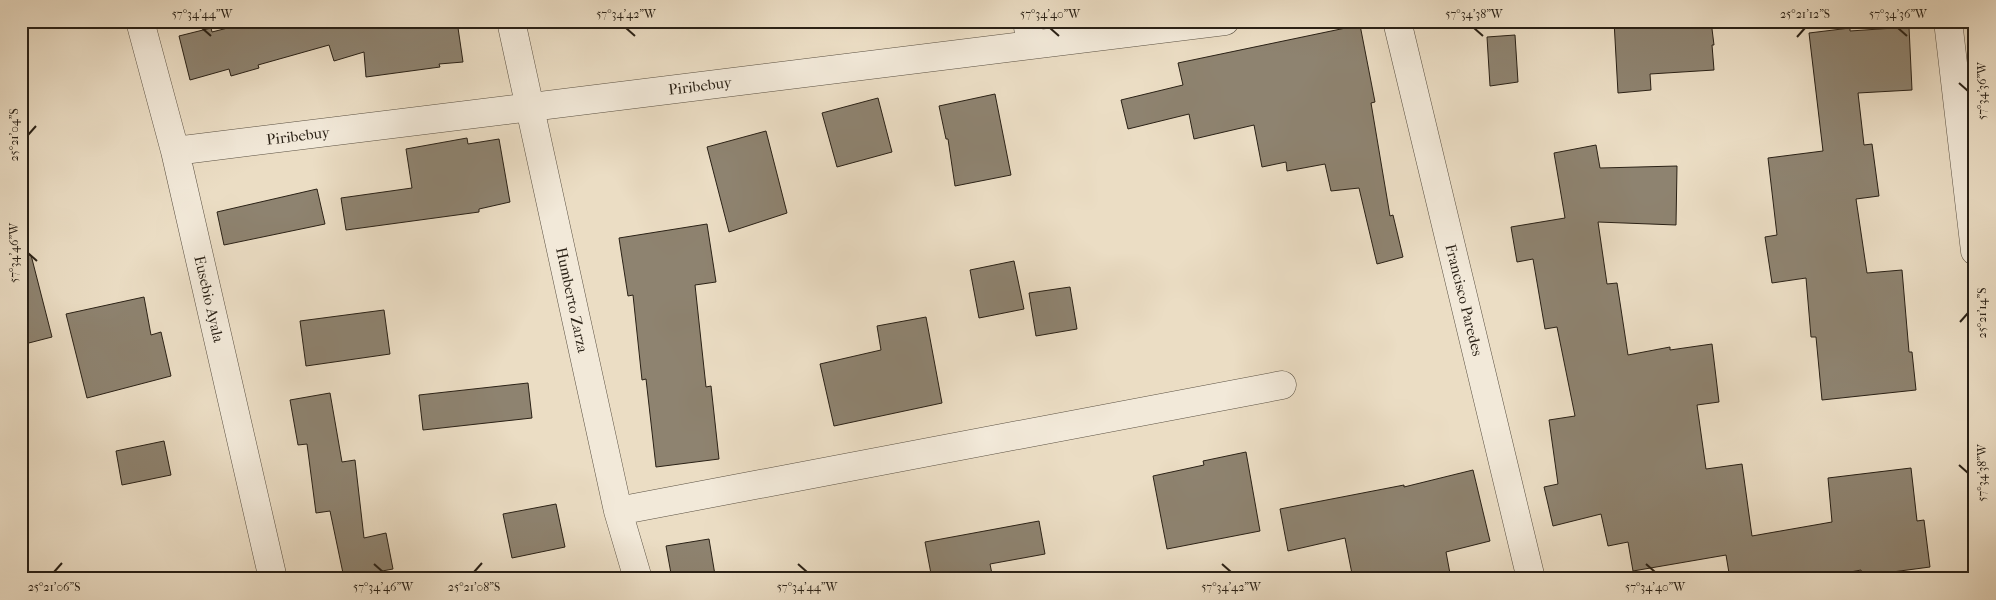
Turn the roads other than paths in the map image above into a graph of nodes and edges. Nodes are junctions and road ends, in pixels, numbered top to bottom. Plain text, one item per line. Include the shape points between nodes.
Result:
1 (140, 21) edge
2 (510, 21) edge
3 (1225, 21) edge
4 (1397, 21) edge
5 (1948, 21) edge
6 (1029, 33) edge
7 (530, 108) junction
8 (175, 151) junction
9 (1975, 251) edge
10 (1282, 385) dead end
11 (618, 511) junction
12 (273, 579) edge
13 (638, 579) edge
14 (1531, 579) edge

1 - 8 street, Eusebio Ayala
2 - 7 street, Humberto Zarza
3 - 6 street, Piribebuy
4 - 14 street, Francisco Paredes
5 - 9 street
6 - 7 street, Piribebuy
7 - 8 street, Piribebuy
7 - 11 street, Humberto Zarza
8 - 12 street, Eusebio Ayala
10 - 11 street
11 - 13 street, Humberto Zarza

